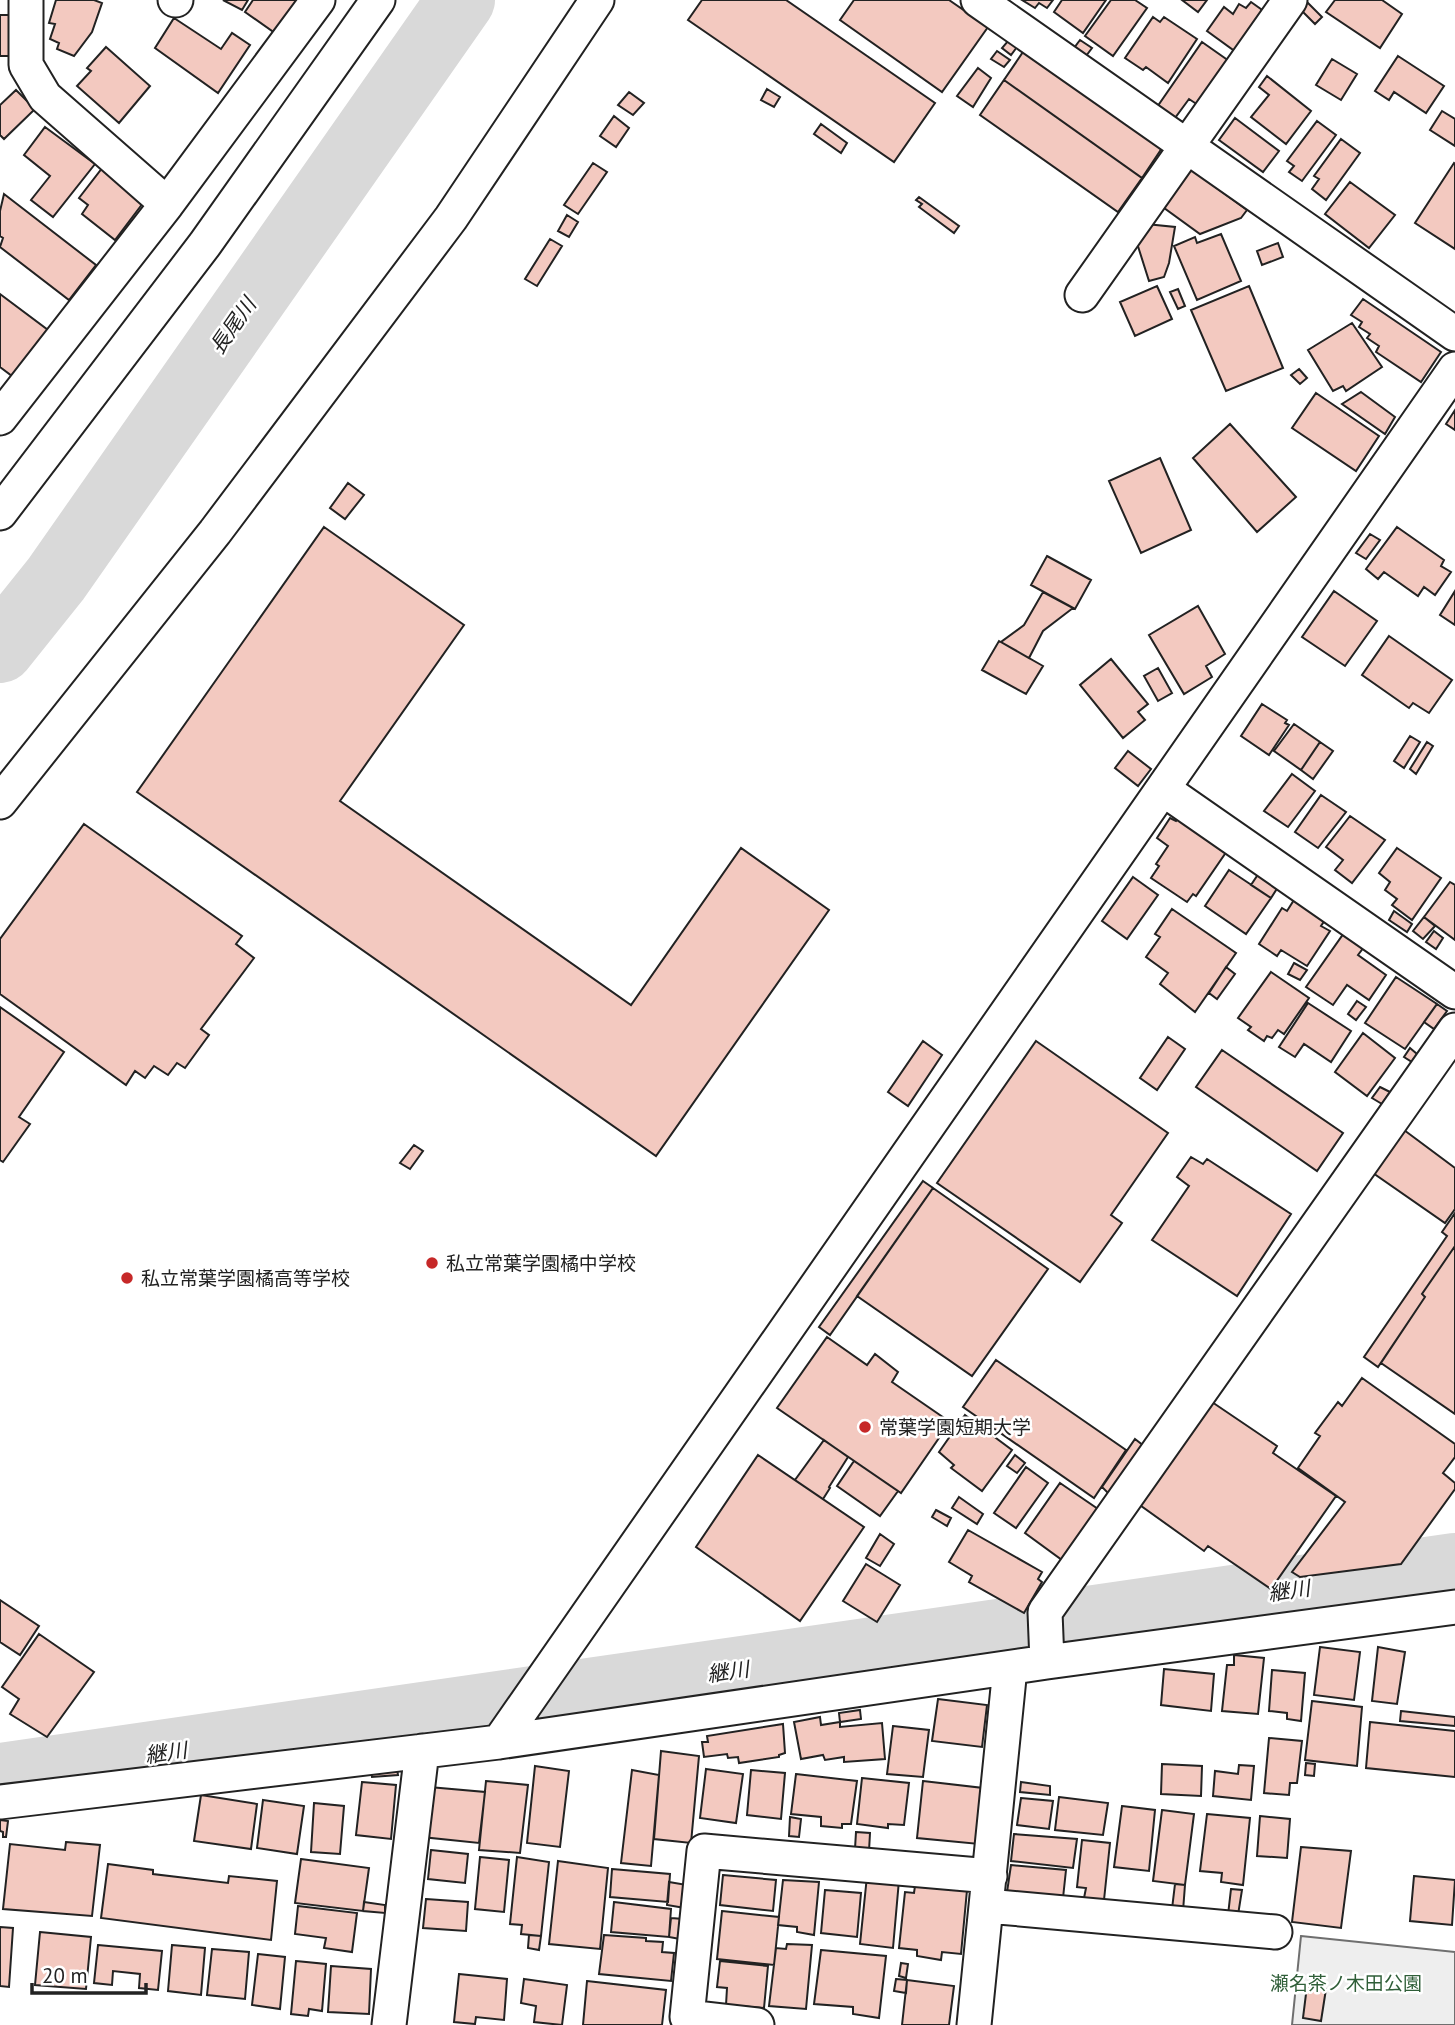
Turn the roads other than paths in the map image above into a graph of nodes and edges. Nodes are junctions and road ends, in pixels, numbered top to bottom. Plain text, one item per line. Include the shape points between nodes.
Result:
1 (26, 0) edge
2 (318, 0) edge
3 (378, 0) edge
4 (597, 0) edge
5 (978, 0) edge
6 (1290, 0) edge
7 (1187, 148) junction
8 (167, 204) junction
9 (1082, 295) dead end
10 (1455, 334) edge
11 (1455, 369) edge
12 (0, 418) edge
13 (0, 513) edge
14 (1163, 789) junction
15 (0, 802) edge
16 (1455, 992) edge
17 (1455, 1030) edge
18 (1455, 1607) edge
19 (1047, 1662) junction
20 (1010, 1668) junction
21 (499, 1742) junction
22 (422, 1751) junction
23 (0, 1802) edge
24 (988, 1891) junction
25 (1275, 1932) dead end
26 (389, 2025) edge
27 (757, 2025) edge
28 (974, 2025) edge

1 - 8 street via 26,65 45,97
2 - 8 street
3 - 13 street via 205,244
4 - 15 street via 451,218 215,532
5 - 7 street
6 - 7 street
7 - 9 street
7 - 10 street
8 - 12 street
11 - 14 street
14 - 16 street
14 - 21 street
17 - 19 street via 1045,1612
18 - 19 street
19 - 20 street
20 - 21 street
20 - 24 street
21 - 22 street
22 - 23 street
22 - 26 street
24 - 25 street
24 - 27 street via 704,1851 687,2017
24 - 28 street

